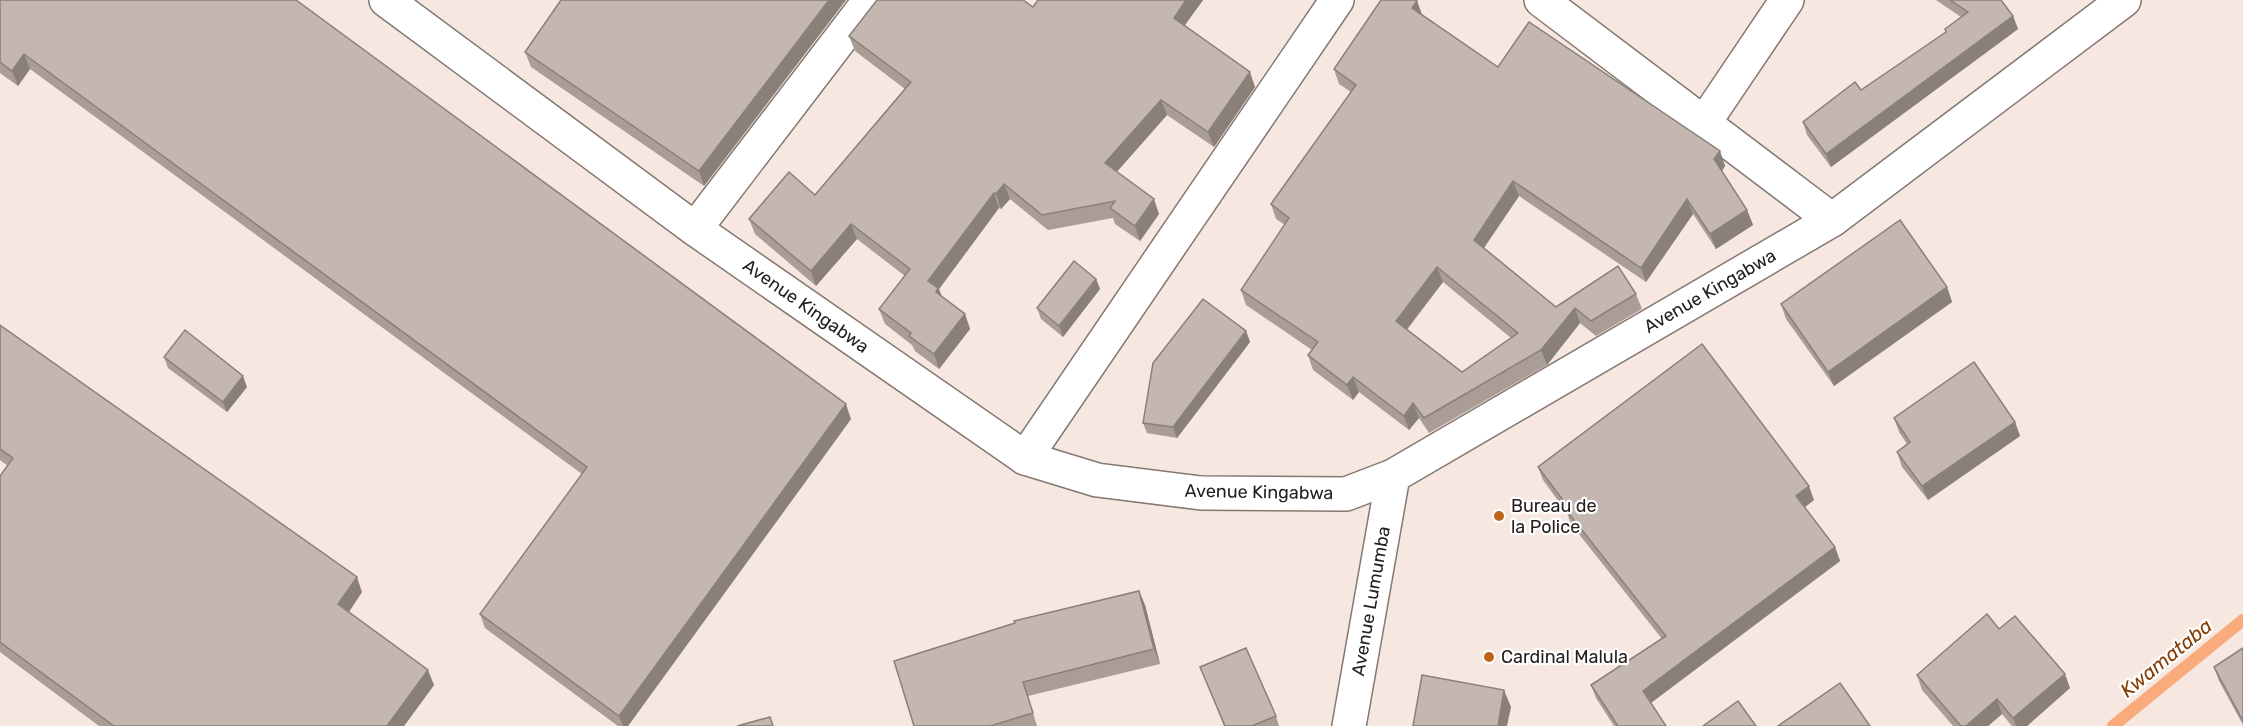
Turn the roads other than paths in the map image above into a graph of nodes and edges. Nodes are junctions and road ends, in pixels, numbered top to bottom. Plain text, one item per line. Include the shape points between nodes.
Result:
1 (870, 0) edge
2 (1337, 0) edge
3 (1540, 0) edge
4 (1787, 0) edge
5 (2124, 0) edge
6 (394, 3) edge
7 (1704, 123) junction
8 (1832, 220) junction
9 (695, 229) junction
10 (1025, 458) junction
11 (1393, 476) junction
12 (1349, 726) edge

1 - 9 street
2 - 10 street
3 - 7 street
4 - 7 street
5 - 8 street, Avenue Kingabwa
6 - 9 street, Avenue Kingabwa
7 - 8 street
8 - 11 street, Avenue Kingabwa
9 - 10 street, Avenue Kingabwa
10 - 11 street, Avenue Kingabwa via 1097,480 1202,493 1346,494
11 - 12 street, Avenue Lumumba

